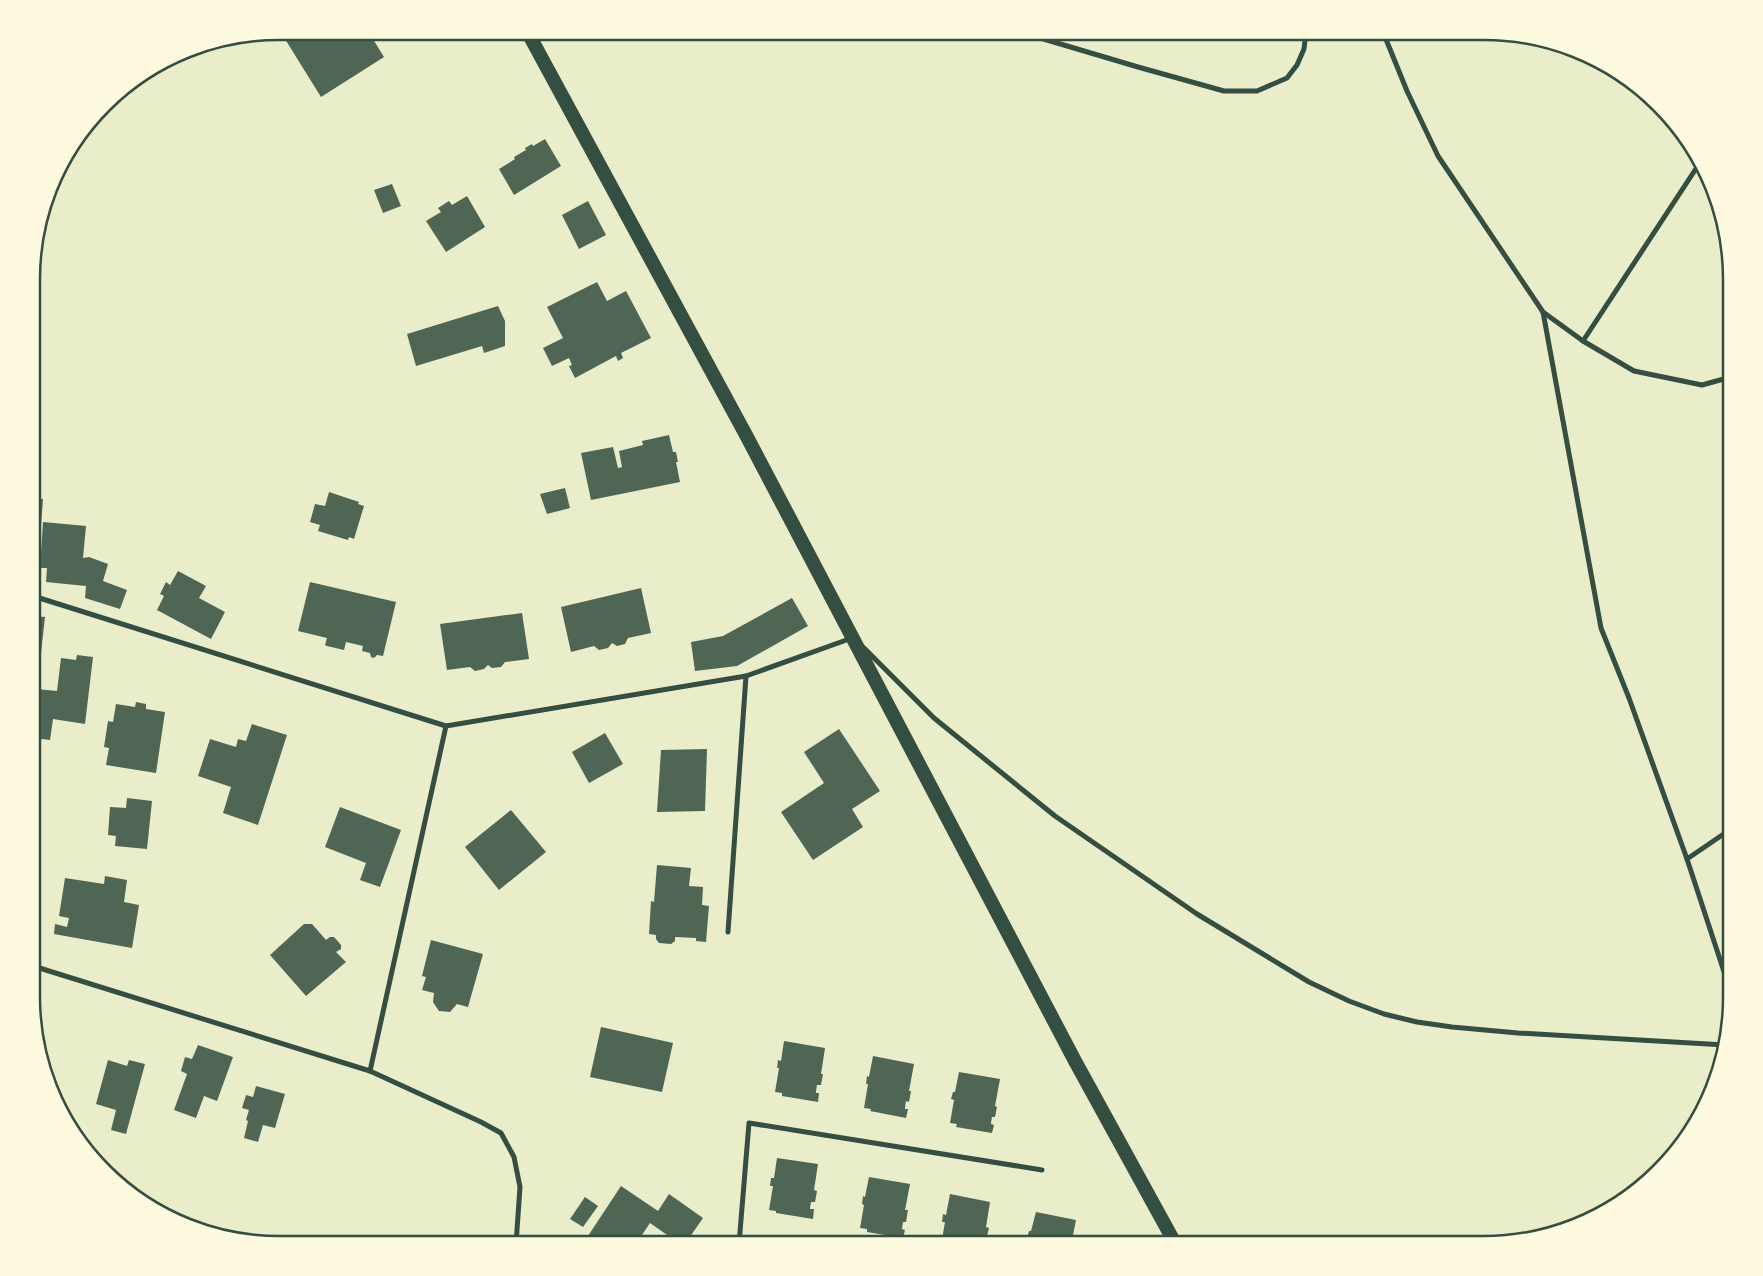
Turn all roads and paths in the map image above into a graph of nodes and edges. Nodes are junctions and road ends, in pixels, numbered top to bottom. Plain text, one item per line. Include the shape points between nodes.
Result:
1 (531, 40) edge
2 (1047, 40) edge
3 (1305, 40) edge
4 (1386, 40) edge
5 (1696, 169) edge
6 (1542, 312) junction
7 (1583, 342) junction
8 (1723, 379) edge
9 (40, 598) edge
10 (853, 637) junction
11 (746, 676) junction
12 (446, 726) junction
13 (1723, 835) edge
14 (1687, 859) junction
15 (728, 932) dead end
16 (40, 968) edge
17 (1723, 968) edge
18 (1718, 1045) edge
19 (370, 1071) junction
20 (1042, 1170) dead end
21 (517, 1236) edge
22 (740, 1236) edge
23 (1171, 1236) edge

1 - 10 highway
2 - 3 street via 1224,91 1257,91 1287,78 1297,65
4 - 6 street via 1438,156
5 - 7 street
6 - 7 street
6 - 14 street via 1600,628
7 - 8 street via 1634,371 1702,385
9 - 12 street
10 - 11 street
10 - 18 street via 934,718 1055,816 1197,914 1309,982 1349,1001 1384,1014 1452,1027
10 - 23 highway via 1075,1061
11 - 12 street
11 - 15 street
12 - 19 street
13 - 14 street
14 - 17 street
16 - 19 street
19 - 21 street via 482,1122 501,1134 514,1157 520,1188
20 - 22 street via 749,1123

